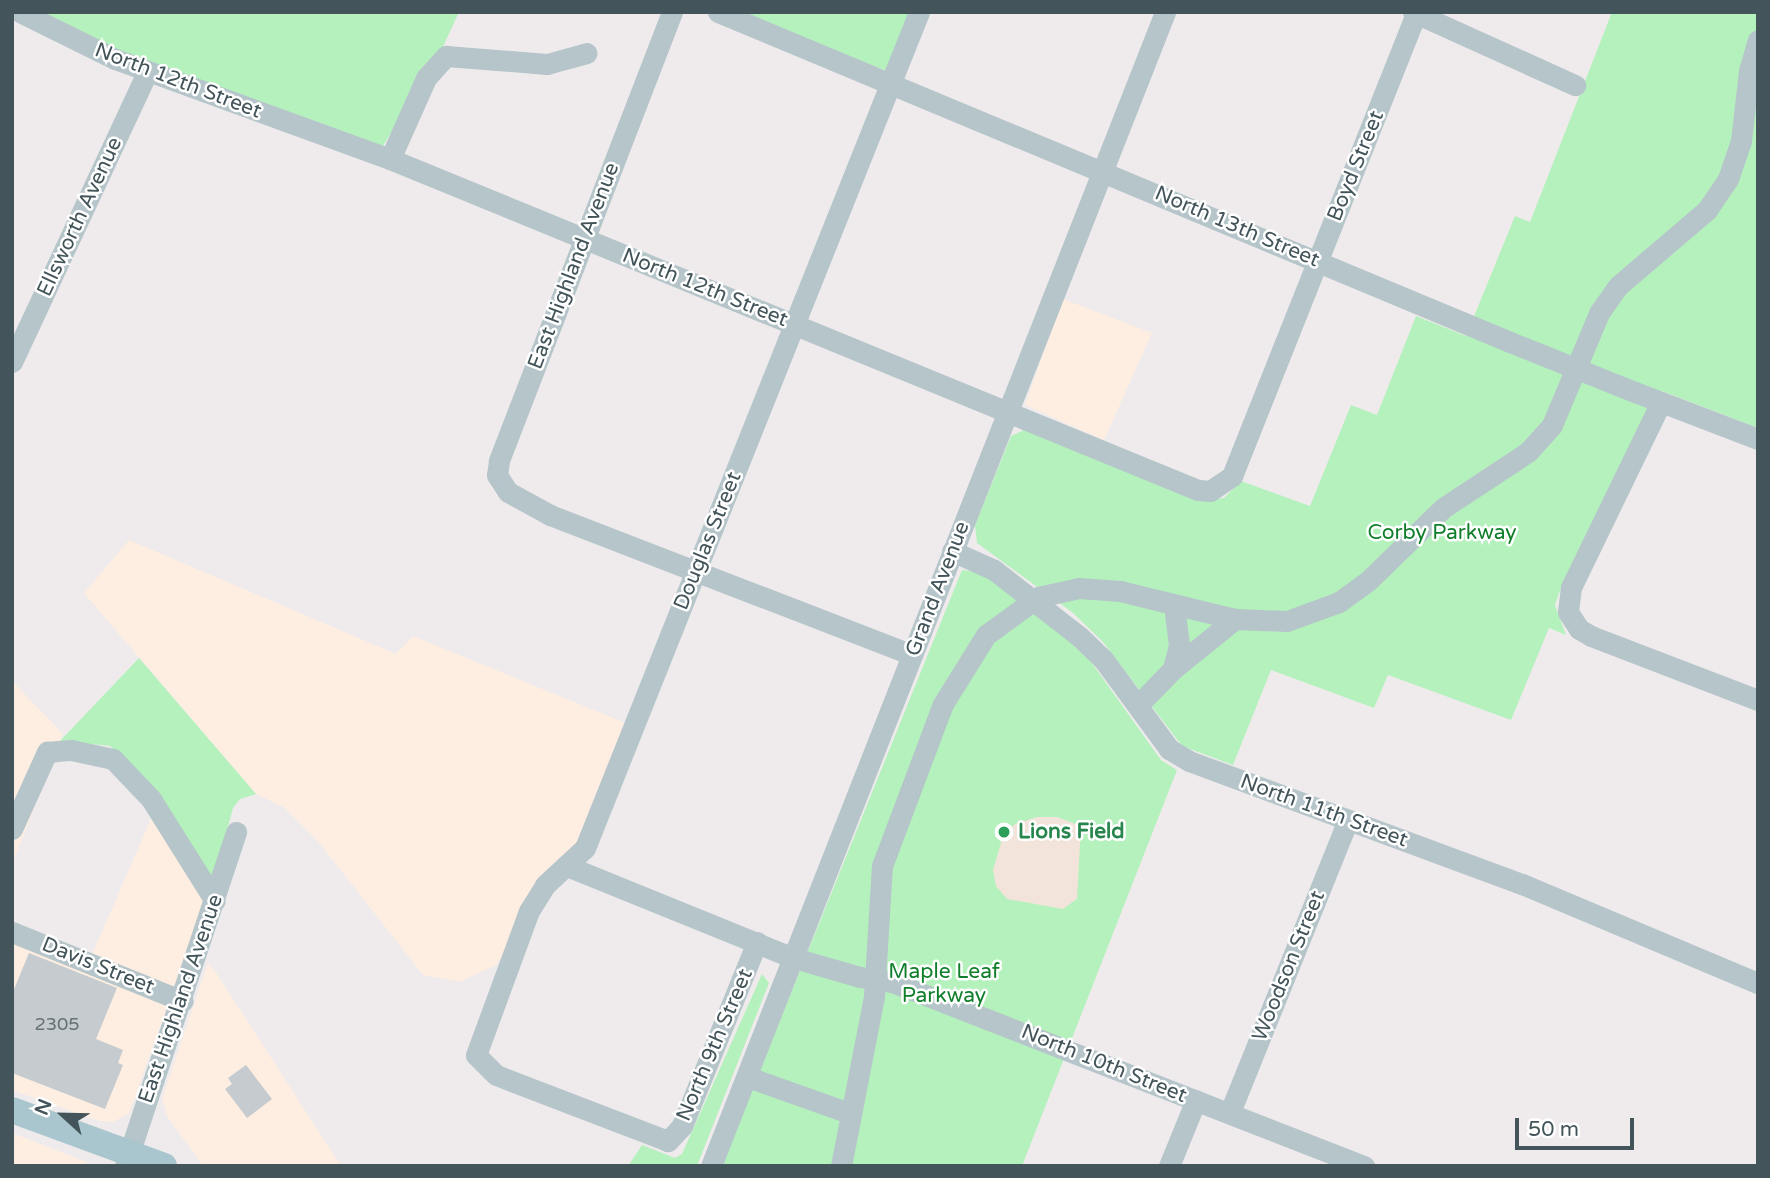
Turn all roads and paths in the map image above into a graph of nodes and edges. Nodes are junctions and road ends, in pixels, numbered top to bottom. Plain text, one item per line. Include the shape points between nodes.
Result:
1 (20, 12) edge
2 (672, 12) edge
3 (718, 12) edge
4 (919, 12) edge
5 (1165, 12) edge
6 (1415, 13) edge
7 (1758, 40) edge
8 (587, 53) dead end
9 (147, 72) junction
10 (891, 85) junction
11 (1575, 85) dead end
12 (390, 159) junction
13 (1101, 170) junction
14 (583, 239) junction
15 (1316, 261) junction
16 (793, 324) junction
17 (12, 362) edge
18 (1661, 402) junction
19 (1007, 412) junction
20 (1758, 439) edge
21 (1232, 477) joint
22 (952, 551) junction
23 (697, 571) junction
24 (1174, 605) junction
25 (1235, 619) junction
26 (912, 655) junction
27 (1173, 669) junction
28 (1758, 699) edge
29 (1139, 704) junction
30 (1348, 820) junction
31 (12, 829) edge
32 (236, 832) dead end
33 (567, 866) junction
34 (215, 901) junction
35 (12, 932) edge
36 (757, 942) junction
37 (794, 958) junction
38 (1758, 983) edge
39 (183, 1001) junction
40 (477, 1055) joint
41 (748, 1077) junction
42 (1196, 1100) junction
43 (12, 1110) edge
44 (1230, 1112) junction
45 (849, 1113) junction
46 (127, 1159) edge
47 (164, 1166) edge
48 (711, 1166) edge
49 (841, 1166) edge
50 (1169, 1166) edge
51 (1364, 1166) edge

1 - 9 street, North 12th Street
2 - 14 street, East Highland Avenue
3 - 10 street, North 13th Street
4 - 10 street, Douglas Street
5 - 13 street, Grand Avenue
6 - 11 street
6 - 15 street, Boyd Street
7 - 25 street via 1749,71 1741,141 1728,179 1707,210 1618,286 1599,313 1552,425 1528,452 1443,508 1400,553 1339,602 1287,621
8 - 12 street via 547,64 446,56 426,78
9 - 12 street, North 12th Street
9 - 17 street, Ellsworth Avenue
10 - 13 street, North 13th Street
10 - 16 street, Douglas Street
12 - 14 street, North 12th Street
13 - 15 street, North 13th Street
13 - 19 street, Grand Avenue
14 - 16 street, North 12th Street
14 - 23 street, East Highland Avenue via 499,461 502,486 532,505
15 - 18 street, North 13th Street, bridge
15 - 21 street, Boyd Street
16 - 19 street, North 12th Street
16 - 23 street, Douglas Street
18 - 20 street, North 13th Street
18 - 28 street via 1571,587 1568,612 1579,629
19 - 21 street, North 12th Street via 1198,490 1222,487
19 - 22 street, Grand Avenue
22 - 26 street, Grand Avenue
22 - 29 street, North 11th Street, bridge via 994,570 1080,636
23 - 26 street
23 - 33 street, Douglas Street via 584,848
24 - 25 street
24 - 27 street via 1180,645
24 - 45 street via 1103,588 1038,597 986,635 961,670 887,847 879,882 874,996
25 - 27 street
26 - 37 street, Grand Avenue
27 - 29 street
29 - 30 street, North 11th Street via 1169,749 1189,761
30 - 38 street, North 11th Street via 1522,884
30 - 44 street, Woodson Street
31 - 34 street via 47,752 71,750 113,759 151,799
32 - 34 street, East Highland Avenue
33 - 36 street, North 10th Street
33 - 40 street, Douglas Street via 545,885 529,911
34 - 39 street, East Highland Avenue
35 - 39 street, Davis Street
36 - 37 street, North 10th Street
36 - 40 street, North 9th Street via 682,1126 668,1141 496,1075
37 - 41 street, Grand Avenue
37 - 42 street, North 10th Street, bridge via 892,982
39 - 46 street, East Highland Avenue
41 - 45 street
41 - 48 street, Grand Avenue
42 - 44 street, North 10th Street
42 - 50 street
43 - 46 main road
44 - 51 street, North 10th Street
45 - 49 street
46 - 47 main road

